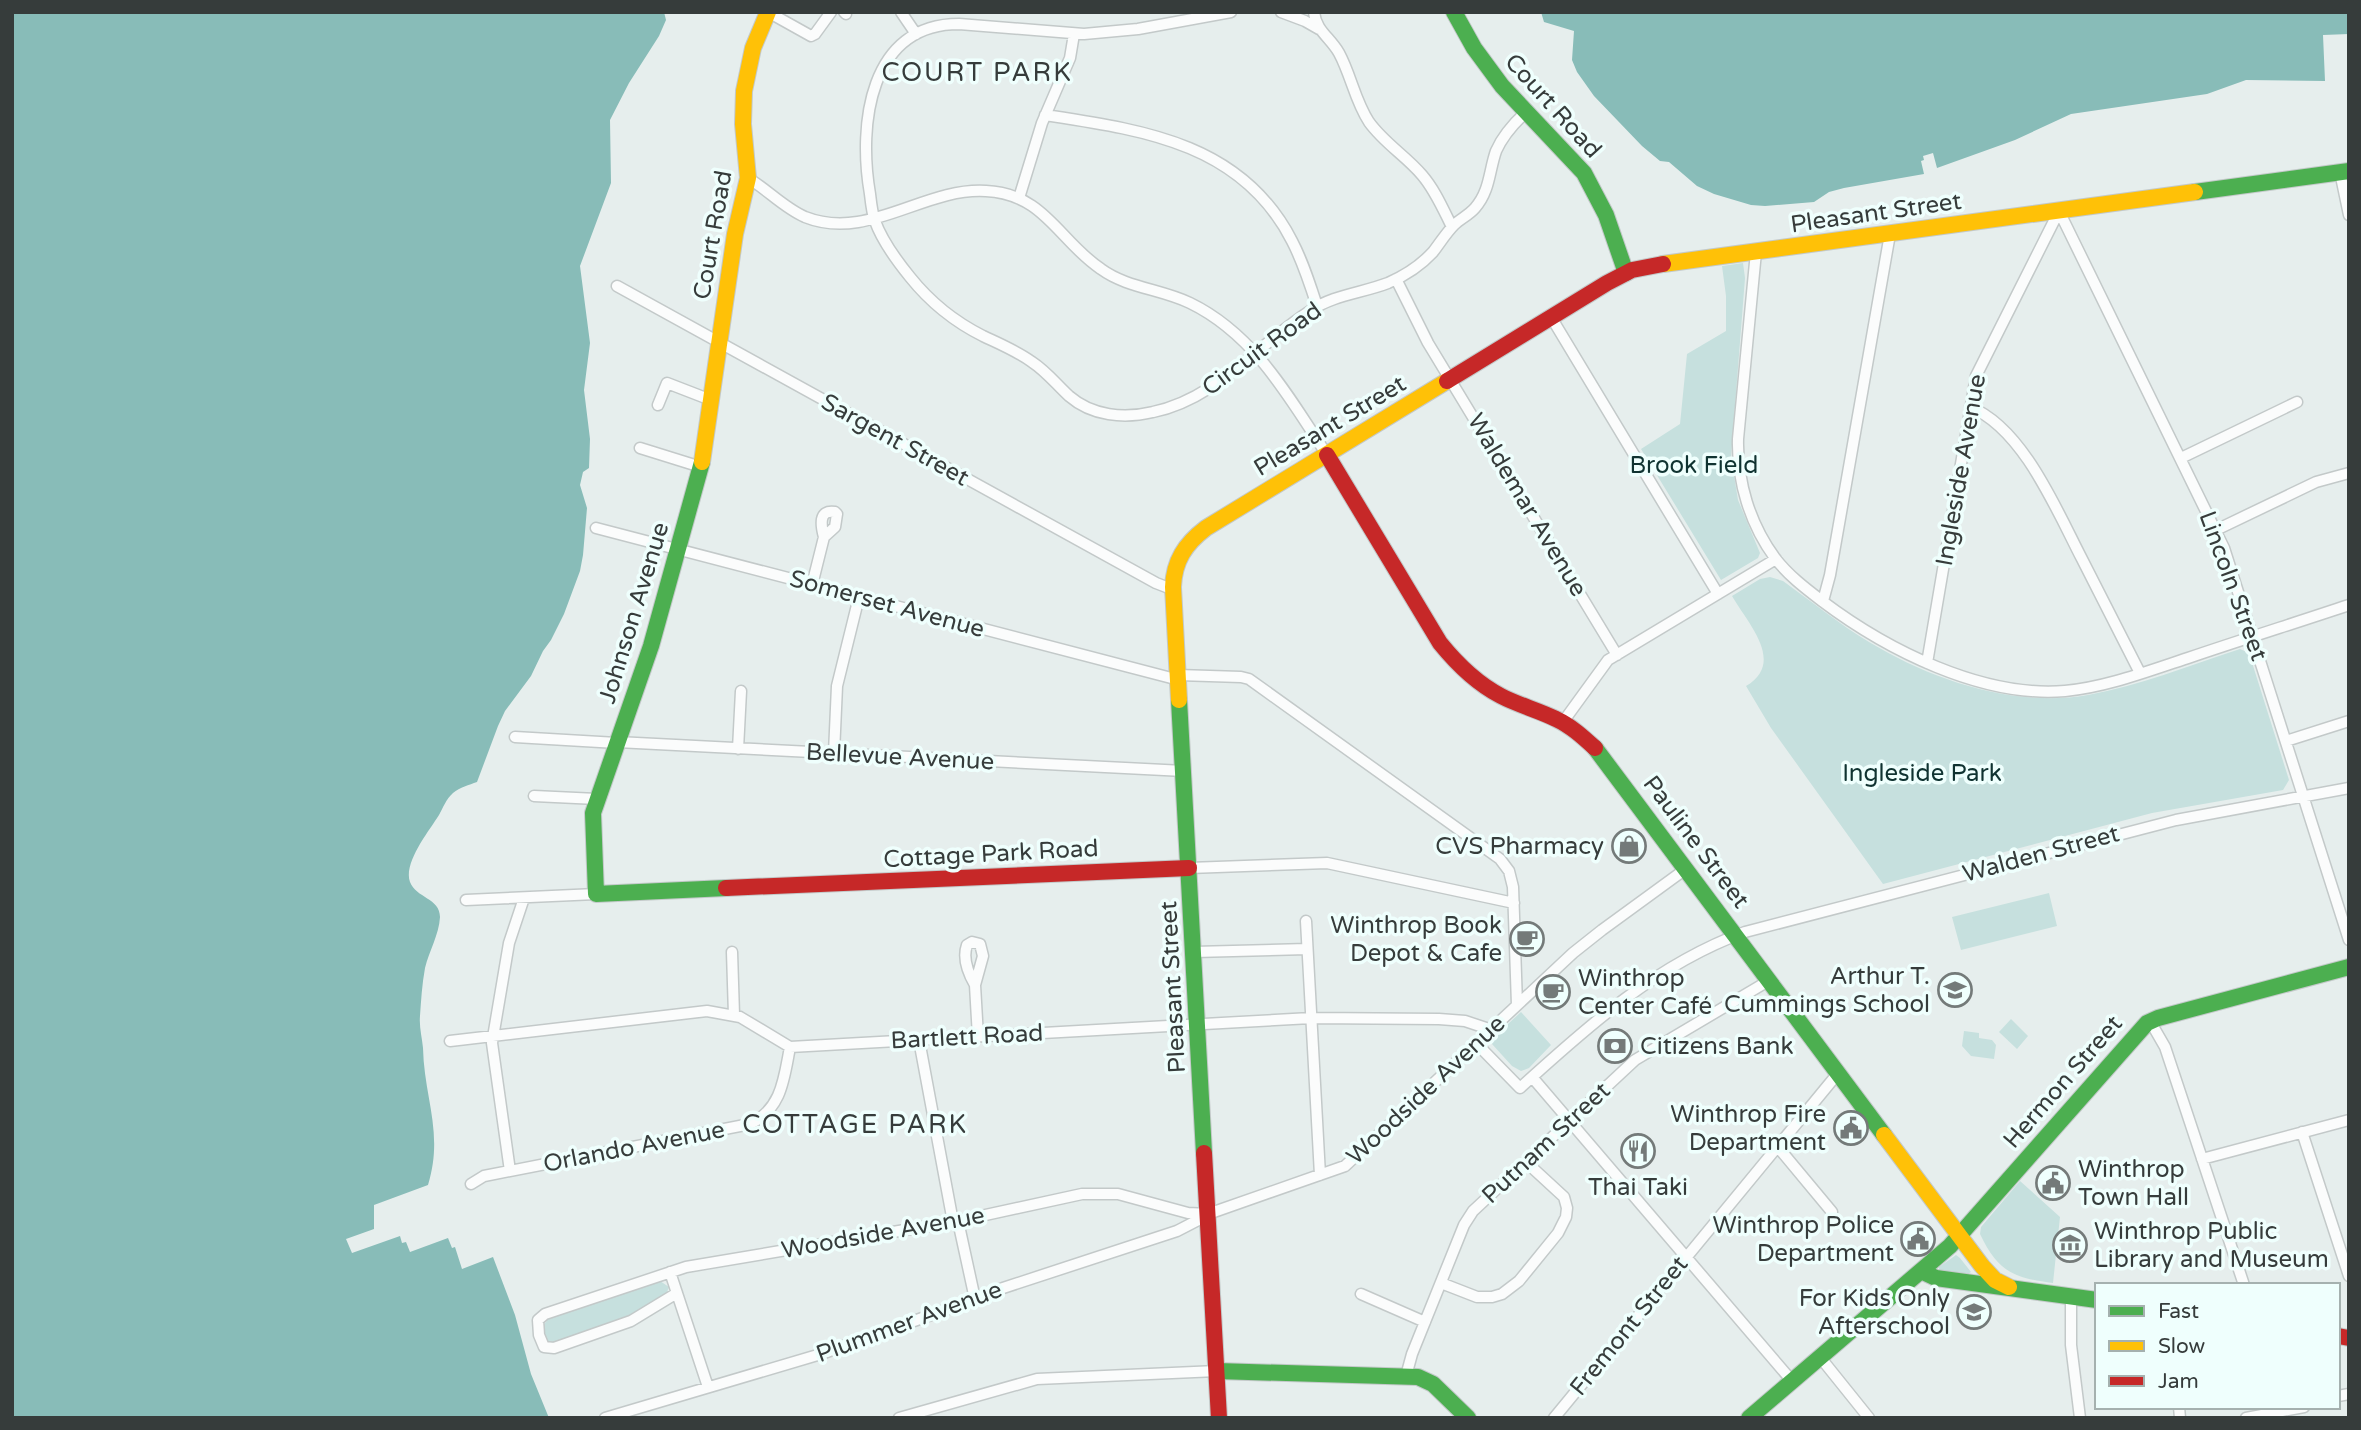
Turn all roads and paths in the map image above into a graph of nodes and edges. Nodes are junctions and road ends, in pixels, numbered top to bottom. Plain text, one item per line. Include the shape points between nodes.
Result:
1 (768, 12) edge
2 (831, 12) edge
3 (901, 12) edge
4 (1231, 12) edge
5 (1281, 12) edge
6 (1314, 12) edge
7 (1454, 12) edge
8 (1319, 29) junction
9 (916, 34) junction
10 (1074, 34) junction
11 (1526, 112) junction
12 (1045, 115) junction
13 (2344, 172) edge
14 (748, 178) junction
15 (1019, 198) junction
16 (2059, 211) junction
17 (2349, 215) edge
18 (874, 220) junction
19 (1452, 227) junction
20 (1890, 233) junction
21 (1756, 252) junction
22 (1626, 273) junction
23 (1396, 279) junction
24 (617, 286) dead end
25 (1317, 306) junction
26 (1551, 317) junction
27 (718, 343) junction
28 (1256, 353) junction
29 (1451, 379) junction
30 (711, 400) junction
31 (2297, 402) dead end
32 (658, 405) dead end
33 (1970, 407) junction
34 (640, 448) dead end
35 (1327, 454) junction
36 (2181, 458) junction
37 (701, 467) junction
38 (2349, 473) edge
39 (596, 528) dead end
40 (2216, 530) junction
41 (824, 537) dead end
42 (678, 550) junction
43 (1776, 559) junction
44 (812, 585) junction
45 (1174, 590) junction
46 (1718, 594) junction
47 (859, 597) junction
48 (1823, 601) junction
49 (2349, 605) edge
50 (2252, 636) junction
51 (1617, 655) junction
52 (1927, 663) junction
53 (2140, 673) junction
54 (1178, 678) junction
55 (741, 691) dead end
56 (2349, 721) edge
57 (1563, 722) junction
58 (515, 737) dead end
59 (2286, 741) junction
60 (617, 743) junction
61 (738, 748) junction
62 (834, 754) junction
63 (1184, 771) junction
64 (2349, 788) edge
65 (534, 796) dead end
66 (2304, 798) junction
67 (597, 799) junction
68 (1189, 868) junction
69 (1688, 869) junction
70 (596, 894) junction
71 (524, 898) junction
72 (466, 900) dead end
73 (1514, 902) junction
74 (1306, 921) dead end
75 (1737, 935) junction
76 (2349, 940) edge
77 (1307, 948) junction
78 (732, 952) dead end
79 (1194, 952) junction
80 (2349, 967) edge
81 (1770, 980) junction
82 (975, 985) dead end
83 (1517, 1006) junction
84 (734, 1015) junction
85 (1311, 1018) junction
86 (2150, 1021) junction
87 (1198, 1024) junction
88 (1492, 1030) junction
89 (493, 1036) junction
90 (978, 1037) junction
91 (919, 1040) junction
92 (450, 1041) dead end
93 (1477, 1044) junction
94 (790, 1047) junction
95 (1839, 1072) junction
96 (1532, 1077) junction
97 (1570, 1120) junction
98 (2349, 1120) edge
99 (2302, 1132) junction
100 (1777, 1146) junction
101 (2202, 1159) junction
102 (1526, 1162) junction
103 (510, 1171) junction
104 (1320, 1175) junction
105 (471, 1184) dead end
106 (1832, 1212) dead end
107 (1208, 1214) junction
108 (956, 1222) junction
109 (1960, 1235) junction
110 (1686, 1257) junction
111 (1921, 1271) junction
112 (670, 1272) junction
113 (2349, 1276) edge
114 (1441, 1283) junction
115 (2243, 1283) edge
116 (2009, 1287) junction
117 (677, 1293) junction
118 (1361, 1294) dead end
119 (2071, 1296) junction
120 (975, 1299) junction
121 (2095, 1300) edge
122 (1425, 1322) junction
123 (1820, 1357) junction
124 (1217, 1371) junction
125 (1406, 1376) junction
126 (1792, 1381) junction
127 (708, 1387) junction
128 (2293, 1409) edge
129 (605, 1418) edge
130 (899, 1418) edge
131 (1219, 1418) edge
132 (1468, 1418) edge
133 (1554, 1418) edge
134 (1749, 1418) edge
135 (1869, 1418) edge
136 (2080, 1418) edge
137 (2246, 1418) edge

1 - 2 street via 811,36
1 - 14 main road, Court Road via 753,48 744,90
3 - 9 street
4 - 10 street via 1138,29
5 - 8 street
6 - 8 street
7 - 11 main road, Court Road via 1480,57
8 - 19 street via 1340,55 1370,122 1425,178
9 - 10 street via 934,26 959,24
9 - 18 street via 889,58 872,94 865,153
10 - 12 street via 1070,58
11 - 19 street, Circuit Road via 1502,140 1481,200
11 - 22 main road, Court Road via 1589,181 1610,223
12 - 15 street
12 - 25 street via 1162,138 1229,167 1259,194 1287,231
13 - 16 main road, Pleasant Street
13 - 17 street
14 - 18 street via 811,219
14 - 27 main road, Court Road
15 - 18 street via 994,191 957,192
15 - 28 street via 1042,212 1106,273 1202,309
16 - 20 main road, Pleasant Street
16 - 33 street, Ingleside Avenue via 1981,363
16 - 36 street, Lincoln Street
18 - 28 street, Circuit Road via 905,271 938,306 966,327 1029,359 1074,400 1092,410 1133,415 1176,405 1211,388
19 - 23 street, Circuit Road via 1427,258
20 - 21 main road, Pleasant Street
20 - 48 street
21 - 22 main road, Pleasant Street
21 - 43 street via 1738,456 1750,512
22 - 26 main road, Pleasant Street
23 - 25 street, Circuit Road
23 - 29 street, Waldemar Avenue
24 - 27 street, Sargent Street
25 - 28 street, Circuit Road
26 - 29 main road, Pleasant Street
26 - 46 street
27 - 30 main road, Johnson Avenue
27 - 45 street, Sargent Street
28 - 35 street
29 - 35 main road, Pleasant Street
29 - 51 street, Waldemar Avenue
30 - 32 street via 667,383
30 - 37 main road, Johnson Avenue
31 - 36 street
33 - 52 street, Ingleside Avenue
33 - 53 street via 2008,435 2034,466
34 - 37 street
35 - 45 main road, Pleasant Street via 1192,539 1175,565
35 - 57 main road, Pauline Street via 1451,658 1490,690
36 - 40 street, Lincoln Street
37 - 42 main road, Johnson Avenue
38 - 40 street via 2316,482
39 - 42 street, Somerset Avenue
40 - 50 street, Lincoln Street
41 - 44 street
42 - 44 street, Somerset Avenue
42 - 60 main road, Johnson Avenue
43 - 46 street
43 - 48 street
44 - 47 street, Somerset Avenue
45 - 54 main road, Pleasant Street
46 - 51 street
47 - 54 street, Somerset Avenue
47 - 62 street via 839,679
48 - 52 street via 1880,640
49 - 50 street
50 - 53 street
50 - 59 street, Lincoln Street
51 - 57 street via 1603,665
52 - 53 street via 1977,680 2046,691 2098,685
54 - 63 main road, Pleasant Street
54 - 73 street, Somerset Avenue via 1249,679 1500,859 1511,877
55 - 61 street
56 - 59 street
57 - 69 main road, Pauline Street via 1605,758
58 - 60 street, Bellevue Avenue
59 - 66 street, Lincoln Street
60 - 61 street, Bellevue Avenue
60 - 67 main road, Johnson Avenue
61 - 62 street, Bellevue Avenue
62 - 63 street, Bellevue Avenue
63 - 68 main road, Pleasant Street
64 - 66 street, Walden Street
65 - 67 street
66 - 75 street, Walden Street via 2131,831
66 - 76 street, Lincoln Street
67 - 70 main road, Johnson Avenue via 593,819
68 - 70 main road, Cottage Park Road
68 - 73 street, Cottage Park Road via 1327,863
68 - 79 main road, Pleasant Street
69 - 75 main road, Pauline Street
69 - 83 street, Woodside Avenue via 1591,938
70 - 71 street, Cottage Park Road
71 - 72 street, Cottage Park Road
71 - 89 street via 509,943
73 - 83 street, Somerset Avenue
74 - 77 street
75 - 81 main road, Pauline Street
75 - 96 street, Walden Street via 1679,963 1621,1001
77 - 79 street
77 - 85 street
78 - 84 street
79 - 87 main road, Pleasant Street
80 - 86 main road, Hermon Street
81 - 95 main road, Pauline Street
81 - 97 street, Putnam Street via 1644,1054
82 - 90 street
83 - 88 street, Woodside Avenue
84 - 89 street via 700,1012
84 - 94 street
85 - 87 street, Bartlett Road
85 - 88 street, Bartlett Road via 1439,1018
85 - 104 street
86 - 101 street via 2165,1047
86 - 109 main road, Hermon Street
87 - 90 street, Bartlett Road
87 - 107 main road, Pleasant Street
88 - 93 street, Woodside Avenue
89 - 92 street
89 - 103 street
90 - 91 street, Bartlett Road
91 - 94 street, Bartlett Road
91 - 108 street
93 - 96 street, Walden Street via 1520,1088
93 - 104 street, Woodside Avenue via 1345,1166
94 - 103 street, Orlando Avenue via 779,1096 769,1112 750,1124
95 - 100 street, Fremont Street
95 - 109 main road, Pauline Street
96 - 97 street
97 - 102 street, Putnam Street
97 - 110 street
98 - 99 street
99 - 101 street
99 - 113 street
100 - 106 street
100 - 110 street, Fremont Street
101 - 115 street
102 - 114 street, Putnam Street via 1468,1217
102 - 114 street via 1564,1197 1566,1217 1558,1233 1519,1282 1502,1294 1477,1297
103 - 105 street, Orlando Avenue
104 - 107 street, Woodside Avenue
107 - 108 street, Woodside Avenue via 1095,1192
107 - 120 street, Plummer Avenue via 1177,1231
107 - 124 main road, Pleasant Street
108 - 112 street, Woodside Avenue
108 - 120 street
109 - 111 main road, Hermon Street
109 - 116 main road, Pauline Street via 1989,1274
110 - 126 street
110 - 133 street, Fremont Street
111 - 116 main road via 1936,1278
111 - 123 main road, Hermon Street
112 - 117 street
112 - 117 street, Woodside Avenue via 545,1314 538,1324 540,1338 544,1347 554,1348 636,1318
114 - 122 street, Putnam Street
116 - 119 main road
117 - 127 street
118 - 122 street
119 - 121 main road
119 - 136 street via 2072,1361
120 - 127 street, Plummer Avenue via 821,1354
122 - 125 street, Putnam Street
123 - 126 main road, Hermon Street
123 - 135 street
124 - 125 main road
124 - 130 street via 1037,1379
124 - 131 main road, Pleasant Street
125 - 132 main road via 1429,1381
126 - 134 main road, Hermon Street
127 - 129 street, Plummer Avenue
128 - 137 street

